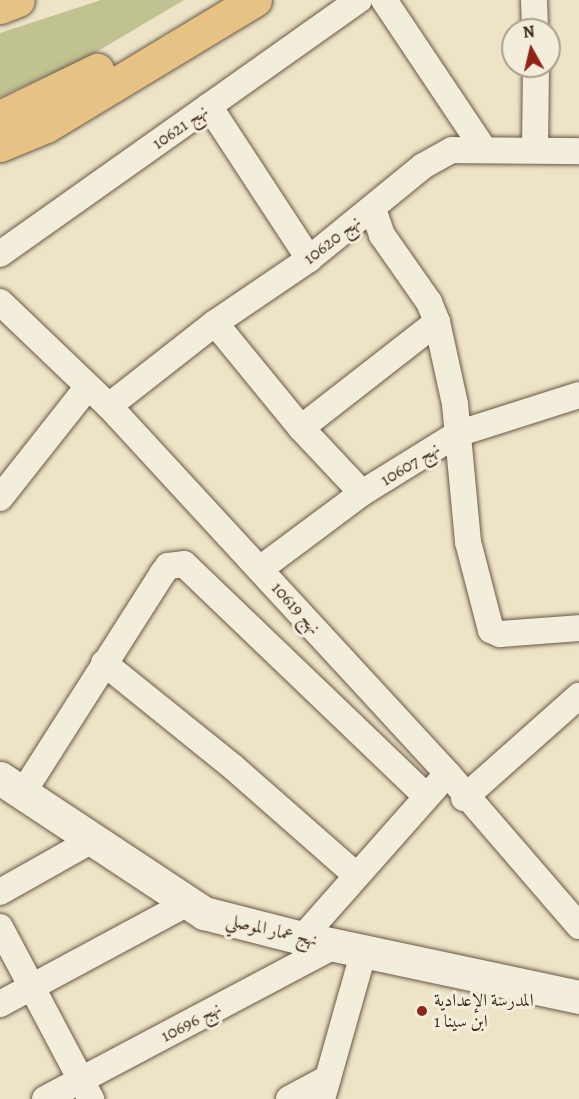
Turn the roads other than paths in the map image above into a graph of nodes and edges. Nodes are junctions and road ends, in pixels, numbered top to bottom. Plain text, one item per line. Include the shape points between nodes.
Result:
1 (18, 0) edge
2 (214, 0) edge
3 (255, 0) edge
4 (359, 0) edge
5 (384, 0) edge
6 (534, 0) edge
7 (0, 7) edge
8 (535, 18) edge
9 (536, 78) edge
10 (209, 106) junction
11 (0, 117) edge
12 (0, 145) edge
13 (483, 148) junction
14 (535, 149) junction
15 (579, 151) edge
16 (373, 209) junction
17 (0, 254) edge
18 (309, 259) junction
19 (0, 302) edge
20 (437, 322) junction
21 (215, 323) junction
22 (87, 388) junction
23 (579, 395) edge
24 (109, 406) junction
25 (301, 428) junction
26 (457, 434) junction
27 (362, 493) junction
28 (0, 498) edge
29 (260, 569) junction
30 (579, 628) edge
31 (104, 663) junction
32 (579, 696) edge
33 (448, 774) junction
34 (11, 786) edge
35 (426, 796) junction
36 (464, 798) junction
37 (94, 839) junction
38 (356, 875) junction
39 (0, 892) edge
40 (186, 904) junction
41 (579, 926) edge
42 (0, 927) edge
43 (302, 938) junction
44 (350, 948) junction
45 (33, 986) junction
46 (579, 997) edge
47 (0, 1004) edge
48 (325, 1088) edge
49 (87, 1089) edge
50 (45, 1099) edge
51 (289, 1099) edge

1 - 7 highway
2 - 11 highway via 72,85
3 - 12 highway via 46,126
4 - 10 street, نهج 10621
5 - 13 street
6 - 8 street
9 - 14 street
10 - 17 street, نهج 10621
10 - 18 street
13 - 14 street, نهج 10620
13 - 16 street, نهج 10620 via 452,150 423,166
14 - 15 street, نهج 10620
16 - 18 street, نهج 10620
16 - 20 street via 382,235 429,302
18 - 21 street, نهج 10620
19 - 22 street, نهج 10619
20 - 25 street
20 - 26 street via 450,375
21 - 24 street, نهج 10620
21 - 25 street
22 - 24 street, نهج 10619
22 - 28 street
23 - 26 street, نهج 10607
24 - 29 street, نهج 10619
25 - 27 street
26 - 27 street, نهج 10607
26 - 30 street via 468,542 491,630 500,634
27 - 29 street, نهج 10607
29 - 33 street, نهج 10619
31 - 34 street
31 - 35 street via 168,566 184,564
31 - 38 street via 233,767
32 - 36 street
33 - 35 street
33 - 36 street, نهج 10619
34 - 37 street, نهج عمار الموصلي
35 - 38 street
36 - 41 street, نهج 10619
37 - 39 street
37 - 40 street, نهج عمار الموصلي
38 - 43 street
40 - 43 street, نهج عمار الموصلي via 228,921
40 - 45 street
42 - 45 street
43 - 44 street, نهج عمار الموصلي
44 - 46 street, نهج عمار الموصلي
44 - 48 street
44 - 49 street, نهج 10696
45 - 47 street
45 - 49 street
48 - 51 street
49 - 50 street, نهج 10696

